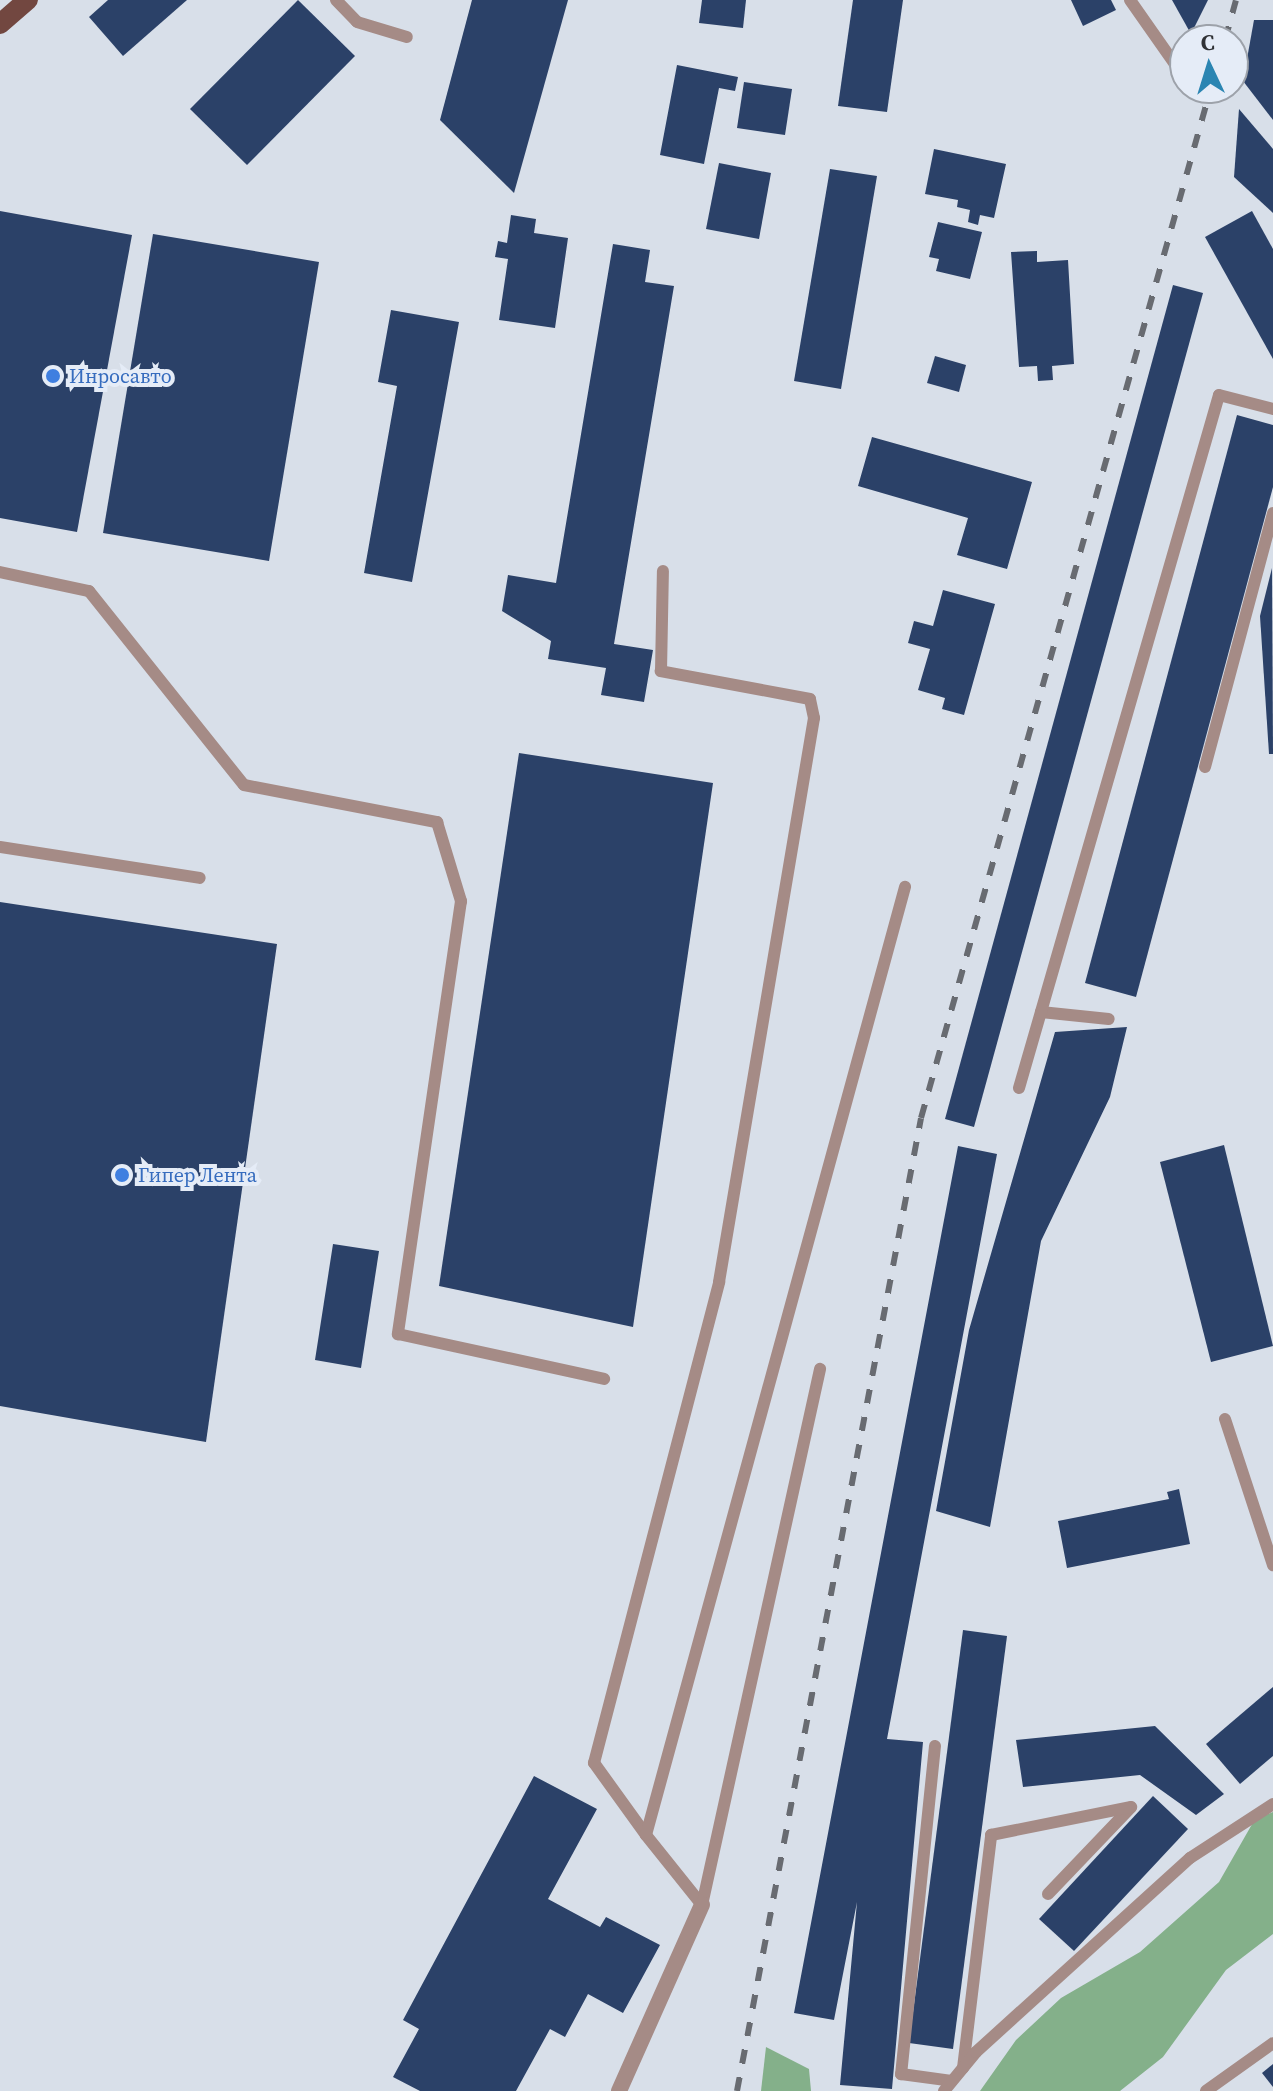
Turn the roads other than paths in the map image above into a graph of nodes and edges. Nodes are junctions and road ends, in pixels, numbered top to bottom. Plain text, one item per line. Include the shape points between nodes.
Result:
1 (28, 0) edge
2 (336, 0) edge
3 (1130, 0) edge
4 (0, 24) edge
5 (407, 37) dead end
6 (1169, 56) edge
7 (1273, 409) edge
8 (1273, 513) edge
9 (663, 571) dead end
10 (0, 572) edge
11 (1205, 767) dead end
12 (0, 847) edge
13 (200, 878) dead end
14 (905, 887) dead end
15 (1041, 1012) junction
16 (1109, 1019) dead end
17 (1019, 1088) dead end
18 (820, 1369) dead end
19 (604, 1379) dead end
20 (1225, 1419) dead end
21 (1273, 1565) edge
22 (935, 1746) dead end
23 (1273, 1804) edge
24 (646, 1835) junction
25 (1048, 1894) dead end
26 (702, 1905) junction
27 (1273, 2043) edge
28 (963, 2068) junction
29 (948, 2086) edge
30 (619, 2091) edge
31 (1206, 2091) edge

1 - 4 main road
2 - 5 lane via 357,22
3 - 6 lane
7 - 15 lane via 1219,395
8 - 11 lane
9 - 24 lane via 661,671 810,699 814,718 719,1282 594,1763
10 - 19 lane via 89,591 244,785 437,822 461,901 398,1334
12 - 13 lane
14 - 24 lane
15 - 16 lane
15 - 17 lane
18 - 26 lane
20 - 21 lane
22 - 29 lane via 901,2074
23 - 28 lane via 1190,1858
24 - 26 lane
25 - 28 lane via 1131,1807 991,1835
26 - 30 street
27 - 31 lane
28 - 29 lane

